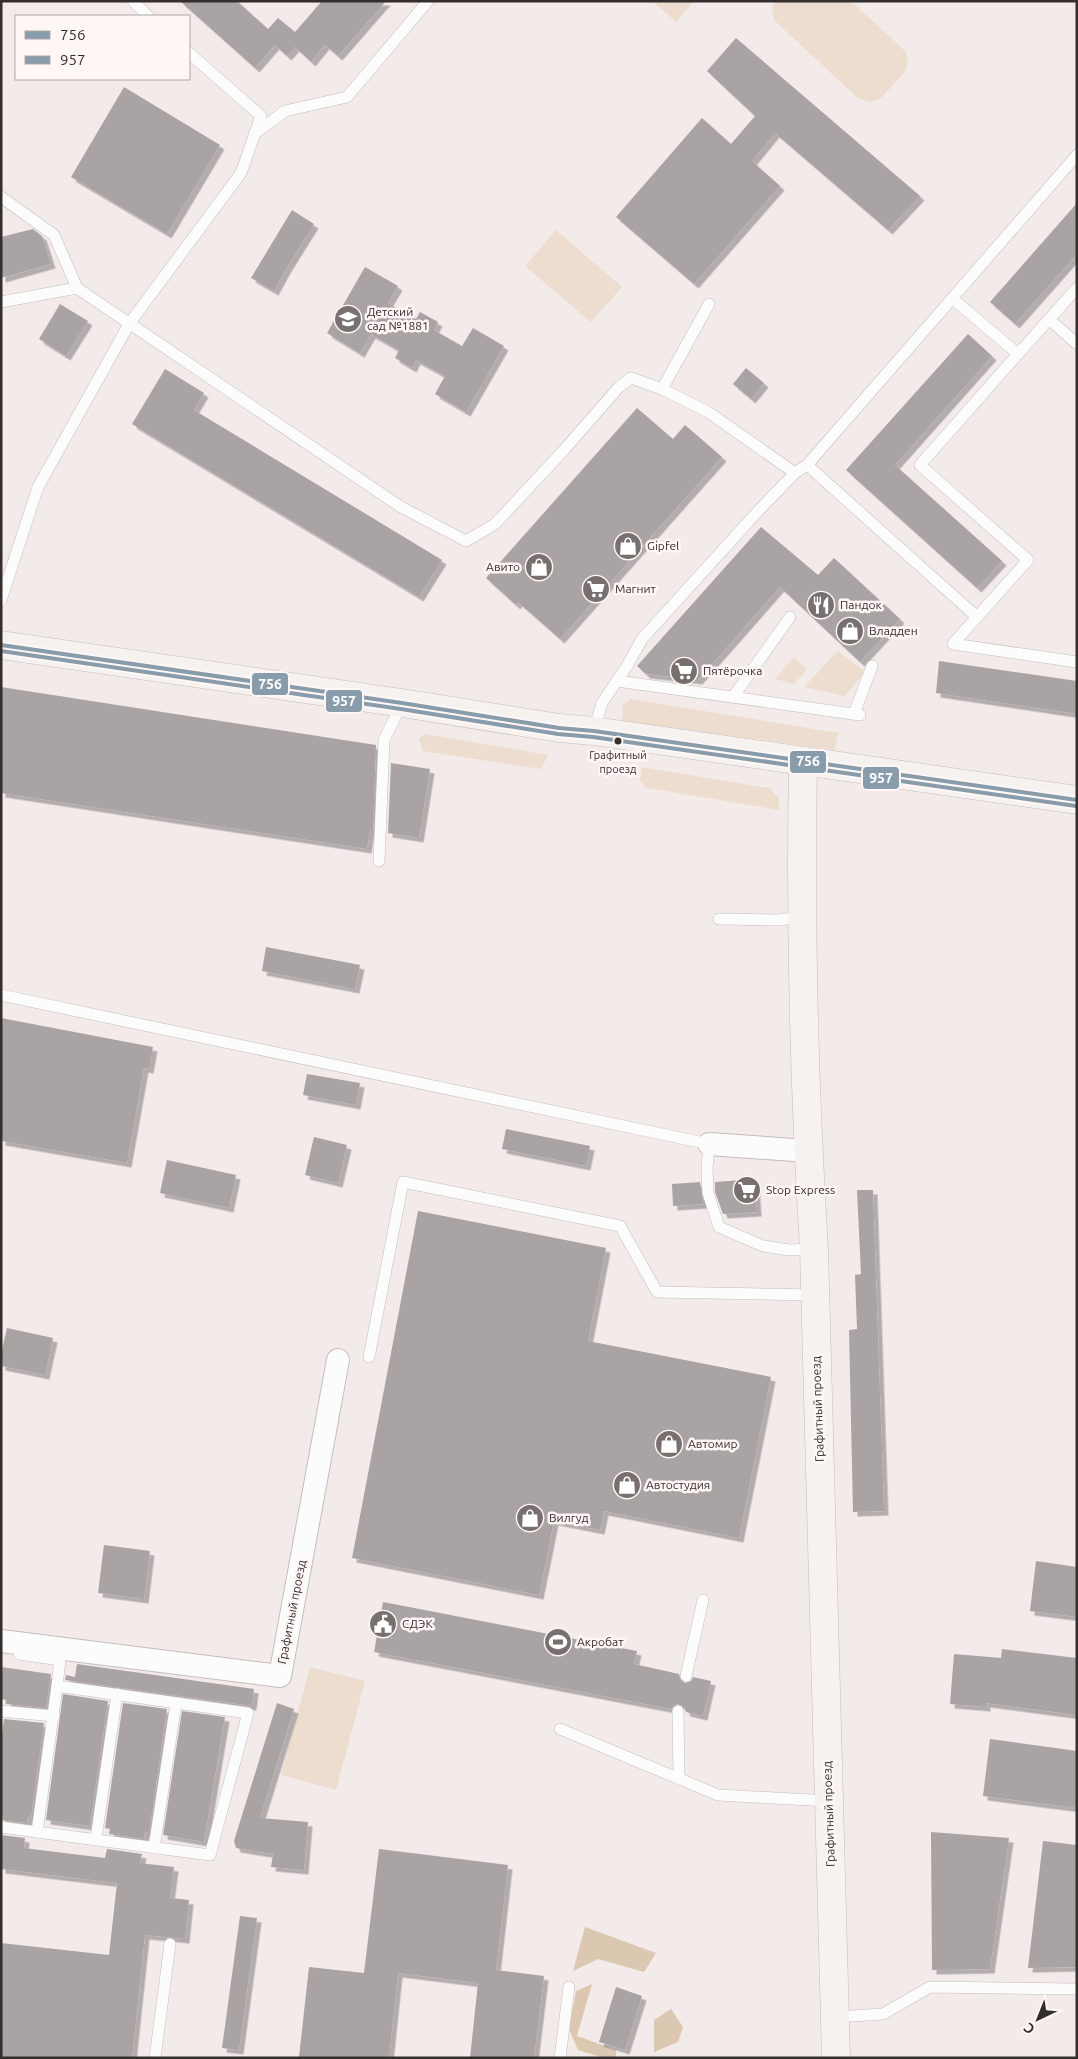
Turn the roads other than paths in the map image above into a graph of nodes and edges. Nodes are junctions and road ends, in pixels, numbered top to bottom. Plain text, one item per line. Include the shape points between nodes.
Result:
1 (133, 1) edge
2 (428, 1) edge
3 (147, 15) edge
4 (190, 54) edge
5 (254, 134) junction
6 (1077, 155) edge
7 (1, 197) edge
8 (77, 288) junction
9 (1077, 288) edge
10 (953, 299) junction
11 (1, 302) edge
12 (709, 304) dead end
13 (1049, 319) junction
14 (129, 324) junction
15 (1077, 344) edge
16 (1018, 354) junction
17 (662, 389) junction
18 (807, 465) junction
19 (794, 473) junction
20 (7, 561) edge
21 (1, 600) edge
22 (790, 617) dead end
23 (977, 617) junction
24 (1, 645) edge
25 (1077, 662) edge
26 (872, 666) dead end
27 (617, 682) junction
28 (733, 697) junction
29 (402, 703) junction
30 (594, 731) junction
31 (803, 761) junction
32 (1077, 800) edge
33 (379, 861) dead end
34 (801, 917) junction
35 (719, 919) dead end
36 (1, 995) edge
37 (709, 1144) junction
38 (808, 1151) junction
39 (814, 1249) junction
40 (815, 1295) junction
41 (369, 1357) dead end
42 (338, 1360) dead end
43 (703, 1600) dead end
44 (1, 1641) edge
45 (1, 1652) edge
46 (686, 1676) dead end
47 (57, 1686) junction
48 (116, 1694) junction
49 (176, 1703) junction
50 (1, 1711) edge
51 (678, 1711) dead end
52 (54, 1716) junction
53 (560, 1729) dead end
54 (679, 1779) junction
55 (829, 1801) junction
56 (1, 1827) edge
57 (37, 1832) junction
58 (96, 1838) junction
59 (154, 1848) junction
60 (170, 1944) dead end
61 (569, 1987) dead end
62 (1077, 1989) edge
63 (835, 2017) junction
64 (155, 2058) edge
65 (560, 2058) edge
66 (836, 2058) edge

1 - 3 lane
2 - 5 lane via 346,97 285,111
4 - 5 lane via 260,116
5 - 14 lane via 241,173
6 - 10 lane
7 - 8 lane via 54,235
8 - 11 lane
8 - 14 lane
9 - 13 lane
10 - 16 lane
10 - 18 lane
12 - 17 lane
13 - 15 lane
13 - 16 lane
14 - 17 lane via 401,507 466,541 495,524 631,378
14 - 20 lane via 38,488
16 - 23 lane via 920,465 1028,560
17 - 19 lane via 708,412
18 - 19 lane
18 - 23 lane
19 - 27 lane via 642,638
20 - 21 lane
22 - 28 lane
23 - 25 lane via 953,644
24 - 29 street
26 - 28 lane via 857,714
27 - 28 lane
27 - 30 lane via 602,703
29 - 30 street
29 - 33 lane via 384,740
30 - 31 street
31 - 32 street
31 - 34 street, Графитный проезд
34 - 35 lane
34 - 38 street, Графитный проезд
36 - 37 lane
37 - 38 street
37 - 39 lane via 708,1193 719,1227 763,1246
38 - 39 street, Графитный проезд
39 - 40 street, Графитный проезд
40 - 41 lane via 657,1292 620,1226 403,1182
40 - 55 street, Графитный проезд
42 - 44 street, Графитный проезд via 280,1676
43 - 46 lane
45 - 47 lane via 60,1660
47 - 48 lane
47 - 52 lane
48 - 49 lane
48 - 58 lane
49 - 59 lane
49 - 59 lane via 248,1713 210,1855
50 - 52 lane
51 - 54 lane
52 - 57 lane
53 - 54 lane
54 - 55 lane via 718,1795
55 - 63 street, Графитный проезд
56 - 57 lane
57 - 58 lane
58 - 59 lane
60 - 64 lane
61 - 65 lane
62 - 63 lane via 930,1987 883,2014
63 - 66 street, Графитный проезд

